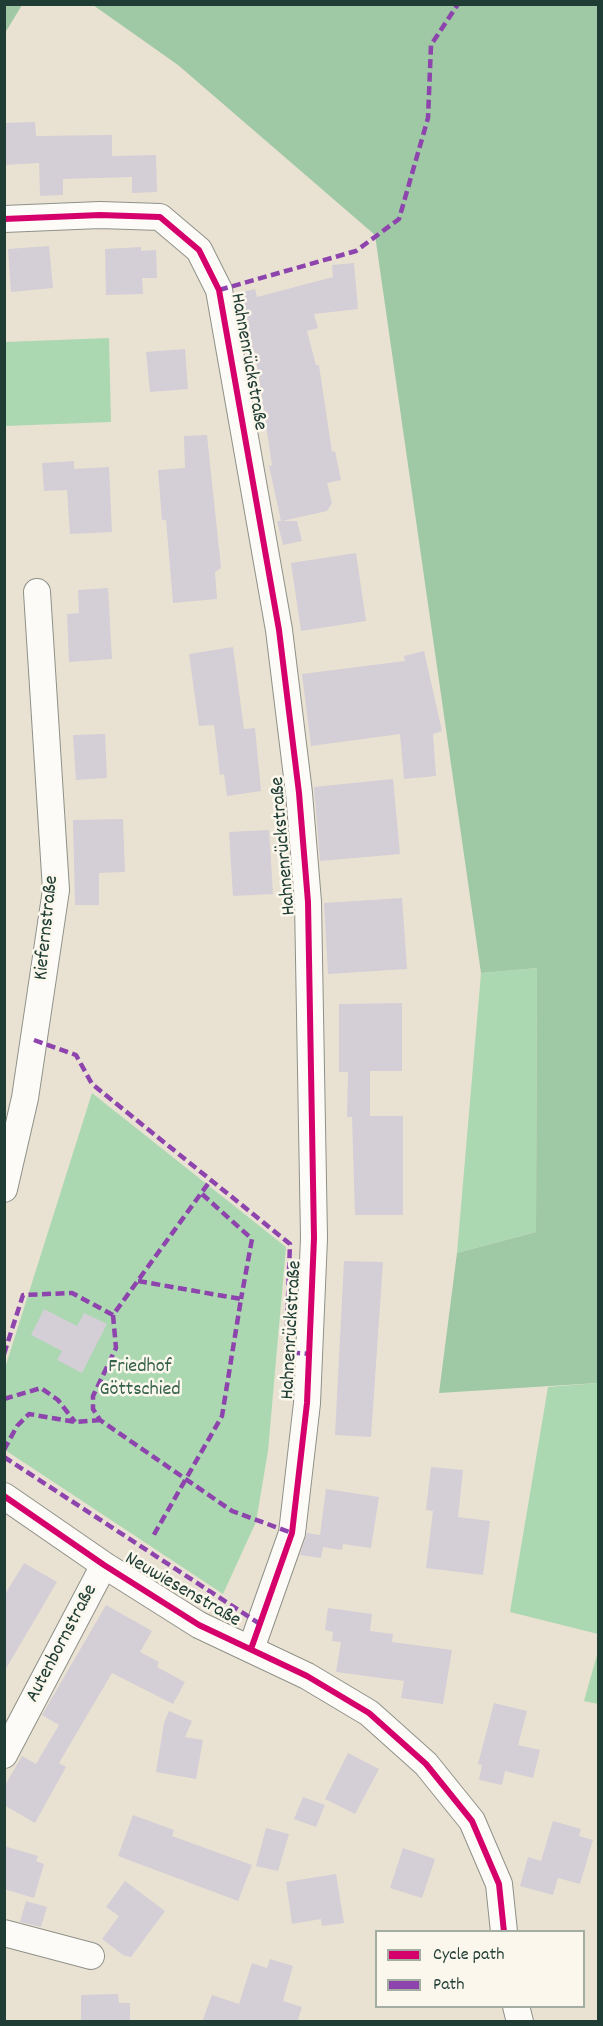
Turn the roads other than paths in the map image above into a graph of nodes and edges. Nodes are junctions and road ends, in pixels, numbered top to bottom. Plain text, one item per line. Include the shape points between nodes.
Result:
1 (4, 219) edge
2 (37, 592) dead end
3 (4, 1189) edge
4 (4, 1496) edge
5 (104, 1566) junction
6 (251, 1649) junction
7 (4, 1755) edge
8 (504, 1930) edge
9 (4, 1933) edge
10 (91, 1956) dead end

1 - 6 street, Hahnenrückstraße via 160,217 199,250 219,290 279,630 308,902 314,1238 307,1403 292,1533
2 - 3 street, Kiefernstraße via 56,890 25,1098
4 - 5 street, Neuwiesenstraße
5 - 6 street, Neuwiesenstraße via 199,1625
5 - 7 street, Autenbornstraße
6 - 8 street, Neuwiesenstraße via 369,1713 426,1764 472,1821 499,1884
9 - 10 street

